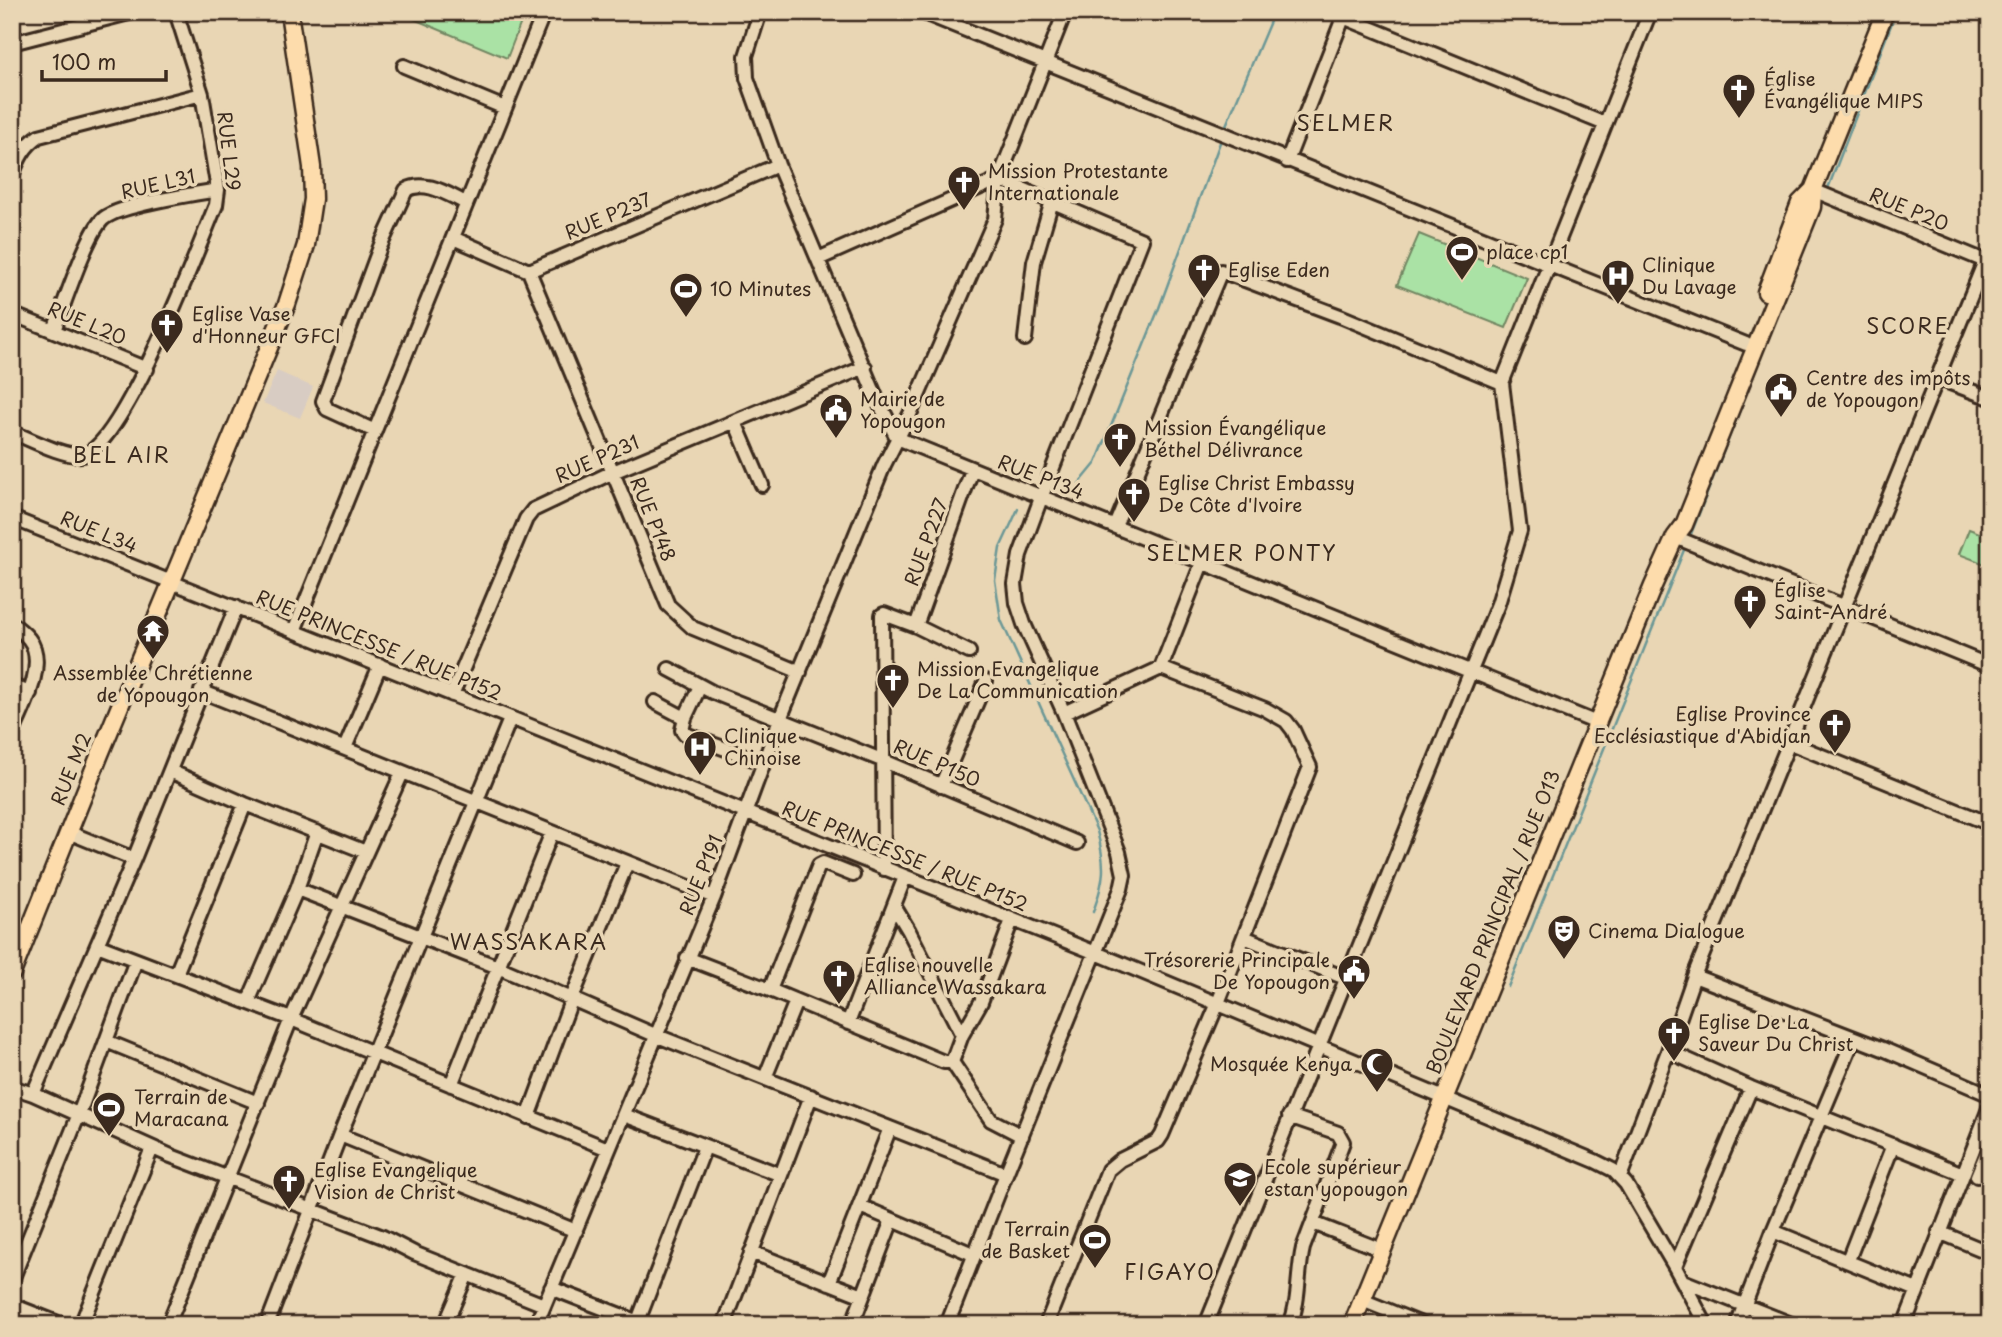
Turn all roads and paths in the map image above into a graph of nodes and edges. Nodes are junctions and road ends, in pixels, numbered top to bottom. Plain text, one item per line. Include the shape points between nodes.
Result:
1 (134, 12) edge
2 (176, 12) edge
3 (289, 12) edge
4 (544, 12) edge
5 (760, 12) edge
6 (921, 12) edge
7 (1065, 12) edge
8 (1650, 12) edge
9 (1885, 12) edge
10 (1344, 15) edge
11 (82, 18) edge
12 (12, 43) edge
13 (1045, 63) junction
14 (404, 66) dead end
15 (202, 94) junction
16 (505, 108) junction
17 (1605, 124) junction
18 (1287, 161) junction
19 (778, 165) junction
20 (12, 176) edge
21 (999, 179) junction
22 (218, 190) junction
23 (1813, 190) junction
24 (1052, 201) junction
25 (466, 202) junction
26 (453, 238) junction
27 (818, 259) junction
28 (1987, 262) edge
29 (1549, 264) junction
30 (529, 271) junction
31 (12, 314) edge
32 (54, 330) junction
33 (1025, 339) dead end
34 (1746, 344) junction
35 (865, 367) junction
36 (147, 369) junction
37 (1937, 378) junction
38 (1502, 383) junction
39 (1990, 398) edge
40 (735, 422) junction
41 (375, 431) junction
42 (12, 432) edge
43 (897, 438) junction
44 (972, 470) junction
45 (613, 472) junction
46 (762, 485) dead end
47 (1041, 498) junction
48 (12, 518) edge
49 (1115, 526) junction
50 (1675, 537) junction
51 (1202, 563) junction
52 (171, 582) junction
53 (236, 607) junction
54 (1846, 607) junction
55 (12, 624) edge
56 (916, 626) junction
57 (294, 631) junction
58 (970, 652) dead end
59 (380, 666) junction
60 (1990, 666) edge
61 (1161, 668) junction
62 (669, 669) dead end
63 (1470, 670) junction
64 (800, 672) junction
65 (986, 681) dead end
66 (12, 686) edge
67 (700, 686) junction
68 (201, 691) junction
69 (30, 693) junction
70 (452, 695) junction
71 (656, 702) dead end
72 (1064, 713) junction
73 (685, 718) junction
74 (510, 719) junction
75 (780, 719) junction
76 (1597, 723) junction
77 (12, 734) edge
78 (1790, 743) junction
79 (345, 748) junction
80 (884, 761) junction
81 (764, 763) junction
82 (170, 771) junction
83 (402, 773) junction
84 (941, 786) junction
85 (476, 801) junction
86 (245, 804) junction
87 (746, 813) junction
88 (1990, 824) edge
89 (68, 832) junction
90 (317, 832) junction
91 (552, 832) junction
92 (1077, 843) dead end
93 (366, 852) junction
94 (134, 859) junction
95 (627, 863) junction
96 (884, 869) junction
97 (853, 875) dead end
98 (905, 877) junction
99 (297, 890) junction
100 (714, 897) junction
101 (341, 906) junction
102 (894, 906) junction
103 (1012, 920) junction
104 (1244, 937) junction
105 (421, 939) junction
106 (97, 945) junction
107 (1097, 953) junction
108 (687, 958) junction
109 (136, 960) junction
110 (498, 967) junction
111 (12, 973) edge
112 (176, 974) junction
113 (1694, 976) junction
114 (1345, 978) junction
115 (770, 990) junction
116 (572, 998) junction
117 (796, 1001) junction
118 (248, 1002) junction
119 (1218, 1003) junction
120 (291, 1019) junction
121 (848, 1023) junction
122 (655, 1035) junction
123 (962, 1035) junction
124 (1854, 1038) junction
125 (106, 1041) junction
126 (1318, 1044) junction
127 (1668, 1051) junction
128 (375, 1054) junction
129 (952, 1062) junction
130 (765, 1078) junction
131 (451, 1085) junction
132 (12, 1087) edge
133 (1751, 1088) junction
134 (33, 1094) junction
135 (1990, 1095) edge
136 (811, 1096) junction
137 (1443, 1098) junction
138 (258, 1103) junction
139 (1990, 1106) edge
140 (79, 1115) junction
141 (624, 1115) junction
142 (1289, 1116) junction
143 (528, 1117) junction
144 (1822, 1117) junction
145 (890, 1128) junction
146 (340, 1135) junction
147 (1021, 1136) junction
148 (1893, 1144) junction
149 (1990, 1145) edge
150 (152, 1147) junction
151 (705, 1147) junction
152 (608, 1149) junction
153 (1964, 1172) junction
154 (1006, 1174) junction
155 (781, 1175) junction
156 (229, 1177) junction
157 (1620, 1177) junction
158 (1984, 1179) edge
159 (860, 1206) junction
160 (312, 1210) junction
161 (892, 1220) junction
162 (1313, 1223) junction
163 (576, 1231) junction
164 (1773, 1231) junction
165 (1939, 1232) junction
166 (1381, 1250) junction
167 (751, 1252) junction
168 (1990, 1253) edge
169 (975, 1255) junction
170 (1848, 1260) junction
171 (1675, 1267) junction
172 (467, 1275) junction
173 (12, 1280) edge
174 (1683, 1281) junction
175 (829, 1283) junction
176 (551, 1288) junction
177 (1917, 1290) junction
178 (863, 1296) junction
179 (1362, 1300) junction
180 (12, 1305) edge
181 (544, 1305) junction
182 (1744, 1305) junction
183 (642, 1323) edge
184 (63, 1325) edge
185 (81, 1325) edge
186 (168, 1325) edge
187 (267, 1325) edge
188 (445, 1325) edge
189 (536, 1325) edge
190 (724, 1325) edge
191 (852, 1325) edge
192 (947, 1325) edge
193 (1046, 1325) edge
194 (1206, 1325) edge
195 (1290, 1325) edge
196 (1352, 1325) edge
197 (1424, 1325) edge
198 (1706, 1325) edge
199 (1737, 1325) edge
200 (1794, 1325) edge
201 (1905, 1325) edge

1 - 11 street
2 - 15 street, RUE L29
3 - 52 main road, RUE M2 via 313,167 311,222 287,304
4 - 16 street
5 - 19 street via 748,45 747,78
6 - 13 street
7 - 13 street, RUE P191
8 - 17 street
9 - 23 main road, BOULEVARD PRINCIPAL / RUE O13
10 - 17 street
10 - 18 street
11 - 12 street
13 - 18 street
13 - 21 street, RUE P191
14 - 16 street
15 - 20 street via 38,136 22,152
15 - 22 street, RUE L29
16 - 25 street
17 - 29 street
18 - 29 street
19 - 27 street
19 - 30 street, RUE P237
21 - 24 street
21 - 27 street
21 - 43 street, RUE P191 via 995,219
22 - 32 street, RUE L31 via 159,200 102,220
22 - 36 street, RUE L29 via 216,205
23 - 28 street, RUE P20
23 - 34 main road, BOULEVARD PRINCIPAL / RUE O13 via 1800,203
23 - 50 main road, BOULEVARD PRINCIPAL / RUE O13 via 1812,207 1684,525
24 - 33 street via 1034,262
24 - 47 street via 1142,241
25 - 26 street
25 - 41 street via 415,185 406,190 380,247 323,401 327,410
26 - 30 street
26 - 41 street
27 - 35 street
28 - 37 street
29 - 34 street
29 - 38 street
30 - 45 street, RUE P148
31 - 32 street, RUE L20
32 - 36 street, RUE L20
34 - 50 main road, BOULEVARD PRINCIPAL / RUE O13
35 - 40 street, RUE P231
35 - 43 street
36 - 42 street, RUE L29 via 91,452 80,456 66,453
37 - 39 street
37 - 54 street
38 - 49 street via 1221,271
38 - 63 street via 1519,537
40 - 45 street, RUE P231
40 - 46 street
41 - 57 street
43 - 44 street, RUE P134
43 - 64 street, RUE P191
44 - 47 street, RUE P134
44 - 56 street, RUE P227
45 - 64 street, RUE P148 via 668,605 680,618 693,628
45 - 70 street, RUE P231 via 529,514
47 - 49 street, RUE P134
47 - 72 street via 1020,555 1017,604
48 - 52 street, RUE L34
49 - 51 street, RUE P134
50 - 54 street
50 - 76 main road, BOULEVARD PRINCIPAL / RUE O13
51 - 61 street
51 - 63 street, RUE P134
52 - 53 street, RUE PRINCESSE / RUE P152
52 - 89 main road, RUE M2
53 - 57 street, RUE PRINCESSE / RUE P152
53 - 68 street
54 - 60 street
54 - 78 street
55 - 69 street via 30,641 36,660
56 - 58 street
56 - 80 street via 882,615
57 - 59 street, RUE PRINCESSE / RUE P152
59 - 70 street, RUE PRINCESSE / RUE P152
59 - 79 street
61 - 72 street
61 - 104 street via 1286,721 1310,767
62 - 67 street, RUE P150
63 - 76 street, RUE P134
63 - 114 street
64 - 75 street, RUE P191
65 - 84 street
66 - 69 street
67 - 73 street
67 - 75 street, RUE P150
68 - 79 street
68 - 82 street
69 - 77 street
70 - 74 street, RUE PRINCESSE / RUE P152
71 - 73 street
72 - 107 street via 1123,863 1121,889
73 - 81 street via 685,734
74 - 85 street
74 - 87 street, RUE PRINCESSE / RUE P152
75 - 80 street, RUE P150
75 - 81 street, RUE P191
76 - 137 main road, BOULEVARD PRINCIPAL / RUE O13
78 - 88 street
78 - 113 street
79 - 83 street
80 - 84 street, RUE P150
80 - 96 street
81 - 87 street, RUE P191
82 - 86 street
82 - 94 street
83 - 85 street
83 - 93 street
84 - 92 street, RUE P150
85 - 91 street
85 - 105 street
86 - 90 street
86 - 112 street
87 - 96 street, RUE PRINCESSE / RUE P152
87 - 100 street, RUE P191
89 - 94 street
89 - 111 main road, RUE M2
90 - 93 street
90 - 99 street
91 - 95 street
91 - 110 street
93 - 101 street
94 - 106 street
95 - 100 street
95 - 116 street
96 - 98 street, RUE PRINCESSE / RUE P152
97 - 115 street via 819,865
98 - 102 street
98 - 103 street, RUE PRINCESSE / RUE P152
99 - 101 street
99 - 118 street
100 - 108 street, RUE P191
101 - 105 street
101 - 120 street
102 - 121 street
102 - 123 street
103 - 107 street, RUE PRINCESSE / RUE P152
103 - 123 street via 981,1002
104 - 114 street
104 - 119 street
105 - 110 street
105 - 128 street
106 - 109 street
106 - 134 street
107 - 119 street, RUE PRINCESSE / RUE P152
107 - 147 street
108 - 115 street
108 - 122 street, RUE P191
109 - 112 street
109 - 125 street
110 - 116 street
110 - 131 street
112 - 118 street
113 - 124 street
113 - 127 street
114 - 126 street
115 - 117 street
116 - 122 street
116 - 143 street
117 - 121 street
117 - 130 street
118 - 120 street
119 - 126 street, RUE PRINCESSE / RUE P152
119 - 193 street via 1162,1135 1108,1170
120 - 128 street
120 - 138 street
121 - 129 street
122 - 130 street
122 - 141 street, RUE P191
123 - 129 street
124 - 135 street
124 - 144 street
125 - 138 street
125 - 140 street
126 - 137 street, RUE PRINCESSE / RUE P152
126 - 142 street
127 - 133 street
127 - 157 street
128 - 131 street
128 - 146 street
129 - 147 street via 991,1120
130 - 136 street
131 - 143 street
132 - 134 street
133 - 144 street
133 - 171 street
134 - 140 street
136 - 145 street
136 - 155 street
137 - 157 street, RUE PRINCESSE / RUE P152 via 1595,1161
137 - 166 main road, BOULEVARD PRINCIPAL / RUE O13
138 - 156 street
139 - 153 street
140 - 150 street
140 - 173 street
141 - 151 street
141 - 152 street, RUE P191
142 - 162 street via 1338,1133 1343,1142
142 - 194 street
143 - 152 street
144 - 148 street
144 - 164 street
145 - 154 street
145 - 159 street
146 - 160 street
146 - 163 street
147 - 154 street
148 - 153 street
148 - 170 street
149 - 158 street
150 - 156 street
150 - 185 street
151 - 155 street
151 - 183 street
152 - 163 street, RUE P191
153 - 158 street
153 - 165 street
154 - 169 street
155 - 167 street
156 - 160 street
156 - 186 street
157 - 171 street
159 - 161 street
159 - 175 street
160 - 172 street
160 - 187 street
161 - 169 street
161 - 178 street
162 - 166 street
162 - 195 street via 1299,1264 1298,1300
163 - 176 street, RUE P191
164 - 170 street
164 - 182 street
165 - 168 street
165 - 177 street
166 - 179 main road, BOULEVARD PRINCIPAL / RUE O13
167 - 175 street
167 - 190 street
169 - 192 street
170 - 177 street
171 - 174 street
172 - 181 street
172 - 188 street
174 - 182 street
174 - 198 street
175 - 178 street
176 - 181 street, RUE P191
176 - 183 street
177 - 201 street
178 - 191 street
179 - 196 main road, BOULEVARD PRINCIPAL / RUE O13
179 - 197 street
180 - 184 street
181 - 189 street, RUE P191
182 - 199 street
182 - 200 street

